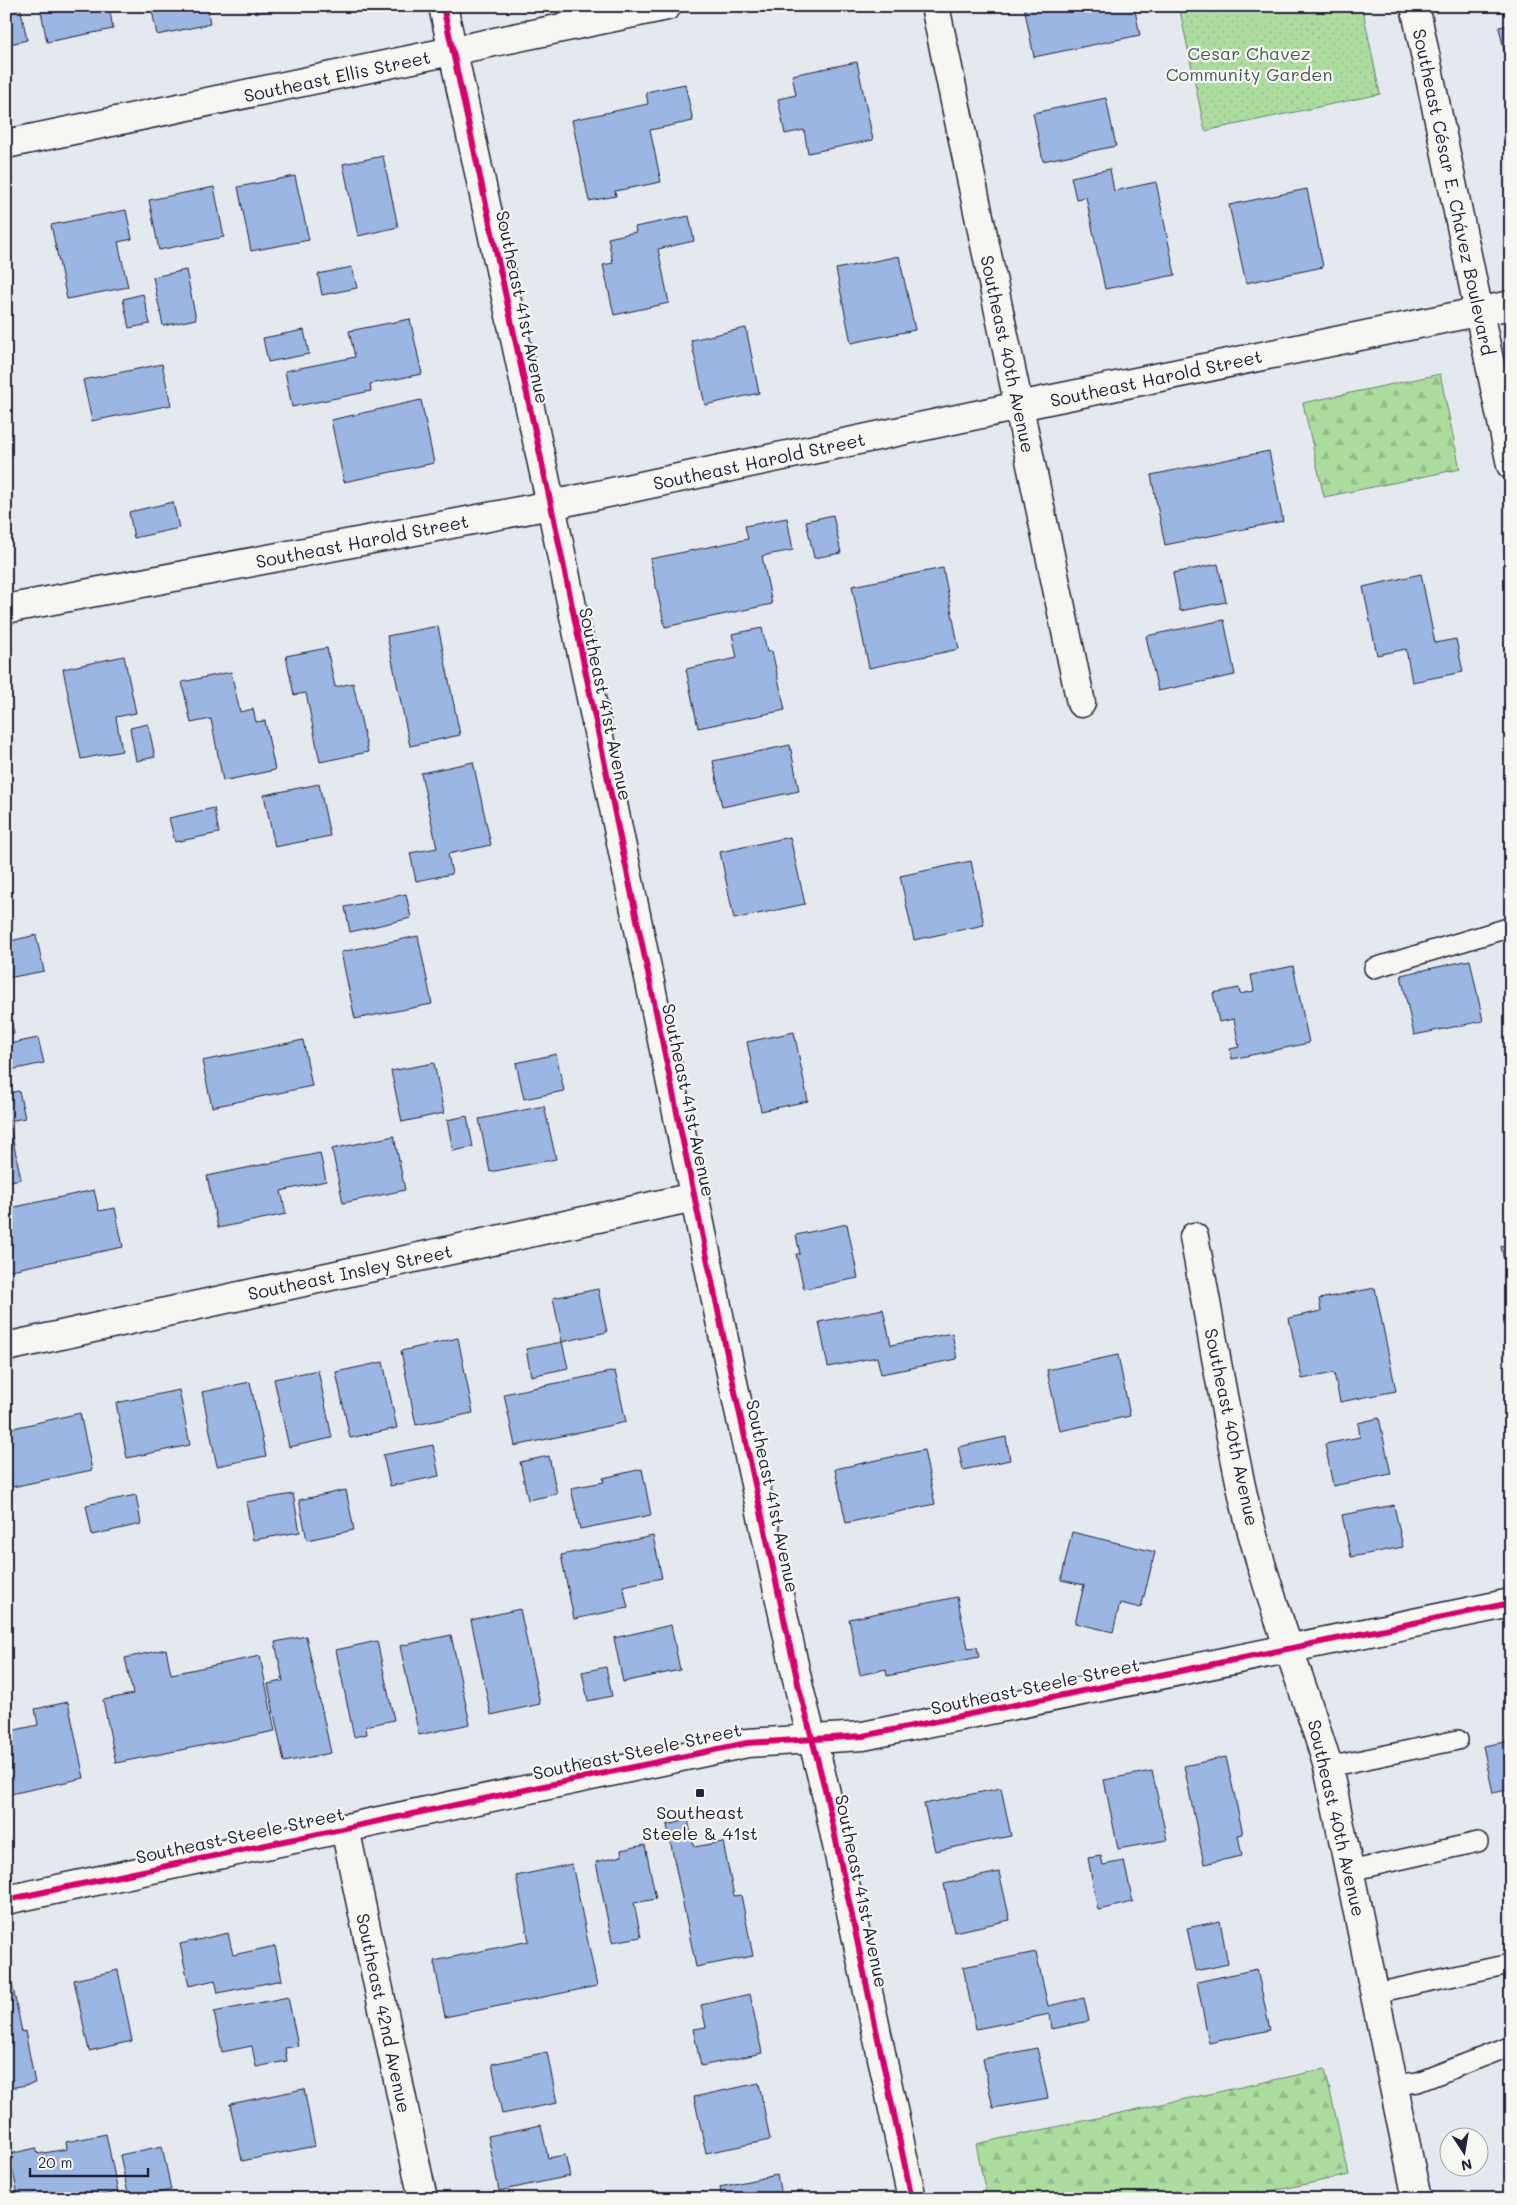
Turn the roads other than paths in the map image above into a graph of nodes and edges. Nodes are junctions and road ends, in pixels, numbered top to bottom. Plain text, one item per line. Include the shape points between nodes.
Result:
1 (443, 6) edge
2 (667, 6) edge
3 (936, 6) edge
4 (1415, 6) edge
5 (452, 52) junction
6 (6, 144) edge
7 (1511, 305) edge
8 (1479, 311) junction
9 (1019, 406) junction
10 (1511, 465) edge
11 (551, 505) junction
12 (6, 609) edge
13 (1081, 703) dead end
14 (1511, 927) edge
15 (1374, 968) dead end
16 (694, 1197) junction
17 (1194, 1237) dead end
18 (6, 1347) edge
19 (1511, 1603) edge
20 (1290, 1649) junction
21 (812, 1740) junction
22 (1458, 1740) dead end
23 (1328, 1767) junction
24 (345, 1828) junction
25 (1478, 1842) dead end
26 (1350, 1871) junction
27 (6, 1900) edge
28 (1505, 1965) dead end
29 (1376, 1993) junction
30 (1511, 2046) edge
31 (1395, 2085) junction
32 (423, 2199) edge
33 (912, 2199) edge
34 (1417, 2199) edge

1 - 5 street, Southeast 41st Avenue
2 - 5 street, Southeast Ellis Street
3 - 9 street, Southeast 40th Avenue
4 - 8 street, Southeast César E. Chávez Boulevard
5 - 6 street, Southeast Ellis Street
5 - 11 street, Southeast 41st Avenue
7 - 8 street, Southeast Harold Street
8 - 9 street, Southeast Harold Street
8 - 10 street, Southeast César E. Chávez Boulevard
9 - 11 street, Southeast Harold Street
9 - 13 street, Southeast 40th Avenue
11 - 12 street, Southeast Harold Street
11 - 16 street, Southeast 41st Avenue
14 - 15 lane
16 - 18 street, Southeast Insley Street
16 - 21 street, Southeast 41st Avenue
17 - 20 street, Southeast 40th Avenue via 1246,1505
19 - 20 street, Southeast Steele Street
20 - 21 street, Southeast Steele Street via 863,1736
20 - 23 street, Southeast 40th Avenue
21 - 24 street, Southeast Steele Street via 747,1743
21 - 33 street, Southeast 41st Avenue
22 - 23 lane
23 - 26 street, Southeast 40th Avenue
24 - 27 street, Southeast Steele Street
24 - 32 street, Southeast 42nd Avenue
25 - 26 lane
26 - 29 street, Southeast 40th Avenue
28 - 29 lane
29 - 31 street, Southeast 40th Avenue
30 - 31 lane via 1418,2082
31 - 34 street, Southeast 40th Avenue

